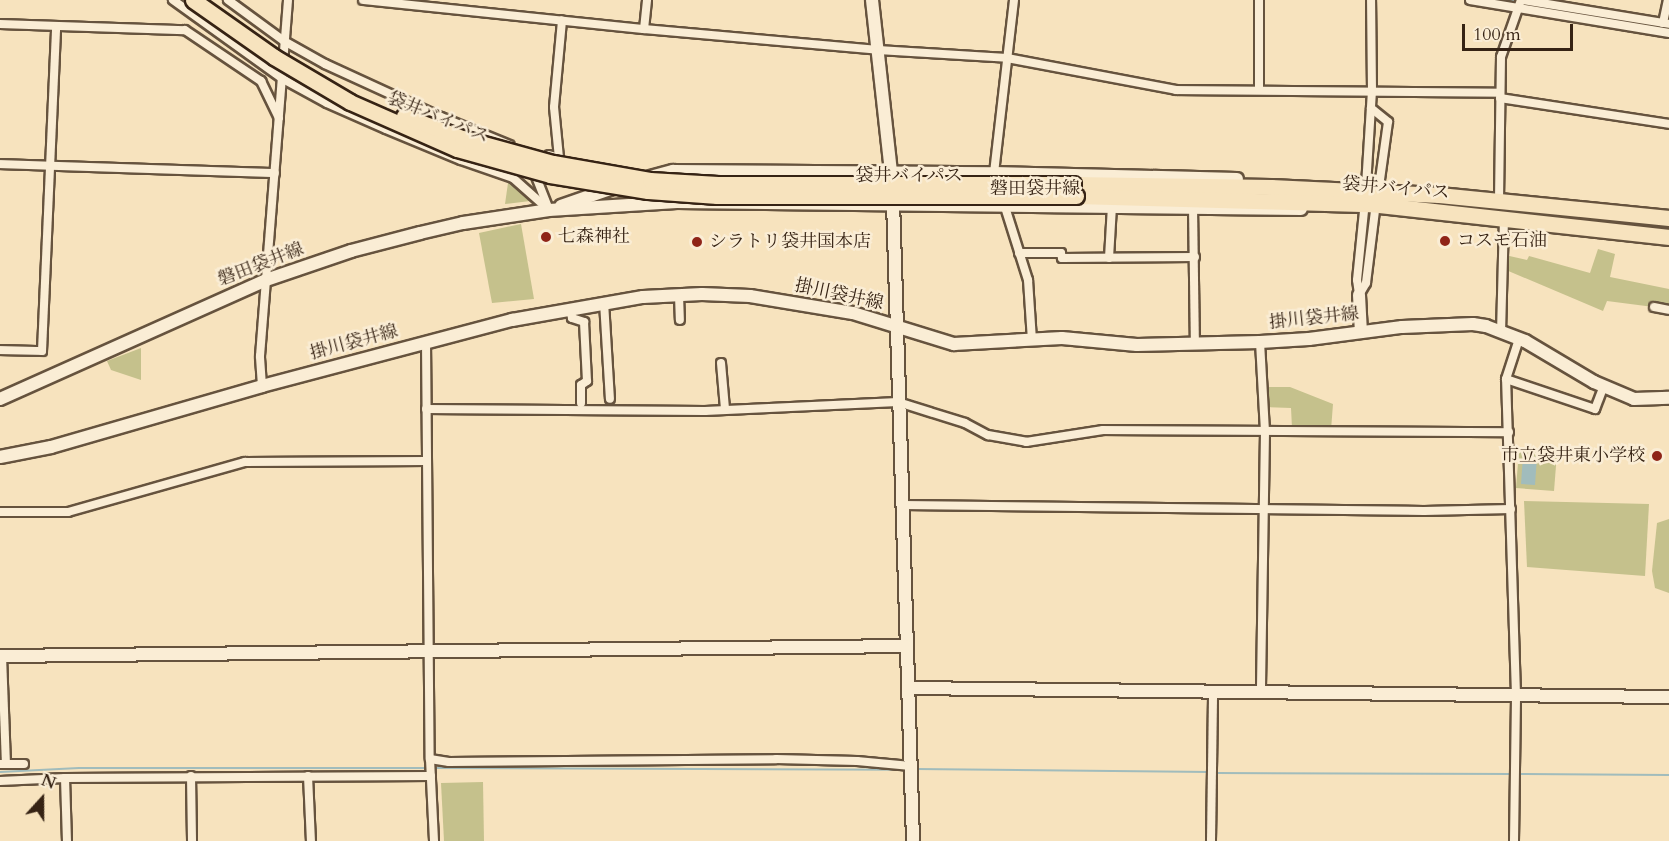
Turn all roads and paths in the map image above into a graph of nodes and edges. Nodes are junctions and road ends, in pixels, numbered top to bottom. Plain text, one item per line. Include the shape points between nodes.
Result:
1 (173, 0) edge
2 (193, 0) edge
3 (208, 0) edge
4 (228, 0) edge
5 (288, 0) edge
6 (363, 0) edge
7 (647, 0) edge
8 (872, 0) edge
9 (1014, 0) edge
10 (1259, 0) edge
11 (1371, 0) edge
12 (1470, 0) edge
13 (1522, 0) edge
14 (1668, 0) edge
15 (400, 2) edge
16 (1518, 9) junction
17 (562, 20) junction
18 (1666, 23) edge
19 (0, 24) edge
20 (56, 26) junction
21 (644, 29) junction
22 (1669, 33) edge
23 (284, 41) junction
24 (878, 50) junction
25 (1007, 57) junction
26 (283, 79) junction
27 (1258, 90) junction
28 (1372, 91) junction
29 (1500, 96) junction
30 (1371, 108) junction
31 (279, 118) junction
32 (1669, 124) edge
33 (522, 153) junction
34 (0, 164) edge
35 (50, 166) junction
36 (275, 173) junction
37 (994, 173) junction
38 (892, 174) junction
39 (1366, 186) junction
40 (1379, 187) junction
41 (1075, 190) junction
42 (1441, 195) junction
43 (1498, 200) junction
44 (1112, 206) junction
45 (893, 207) junction
46 (1005, 207) junction
47 (1193, 207) junction
48 (549, 210) junction
49 (1370, 211) junction
50 (1449, 212) junction
51 (1504, 218) junction
52 (1669, 218) edge
53 (1669, 237) edge
54 (1019, 253) junction
55 (1195, 257) junction
56 (1109, 258) junction
57 (266, 280) junction
58 (679, 295) junction
59 (1359, 295) joint
60 (604, 302) junction
61 (1654, 308) dead end
62 (570, 309) junction
63 (1669, 310) edge
64 (680, 320) dead end
65 (896, 326) junction
66 (1361, 332) junction
67 (1501, 333) junction
68 (1518, 339) junction
69 (1032, 341) junction
70 (426, 342) junction
71 (1260, 342) junction
72 (1195, 344) junction
73 (0, 350) edge
74 (721, 363) dead end
75 (1506, 378) junction
76 (262, 386) junction
77 (1604, 386) junction
78 (1669, 398) edge
79 (0, 399) edge
80 (610, 399) dead end
81 (898, 402) junction
82 (581, 403) dead end
83 (426, 409) junction
84 (725, 409) junction
85 (1264, 432) junction
86 (1509, 432) junction
87 (0, 457) edge
88 (427, 461) junction
89 (903, 505) junction
90 (1510, 509) junction
91 (1263, 510) junction
92 (0, 512) edge
93 (906, 646) junction
94 (428, 650) junction
95 (1, 656) edge
96 (908, 688) junction
97 (1213, 691) junction
98 (1261, 692) junction
99 (1516, 695) junction
100 (1669, 697) edge
101 (430, 760) junction
102 (3, 764) edge
103 (24, 764) dead end
104 (912, 773) junction
105 (431, 775) junction
106 (192, 776) junction
107 (308, 776) junction
108 (65, 778) junction
109 (0, 782) edge
110 (68, 841) edge
111 (192, 841) edge
112 (311, 841) edge
113 (434, 841) edge
114 (913, 841) edge
115 (1211, 841) edge
116 (1514, 841) edge

1 - 26 street
2 - 41 highway, 袋井バイパス, bridge via 274,57 350,102 457,149 550,175 648,191 717,196
3 - 41 highway, 袋井バイパス, bridge via 277,49 370,101 462,138 554,163 650,180 718,184
4 - 23 street
5 - 23 street
6 - 15 street
7 - 21 street
8 - 24 main road
9 - 25 street
10 - 27 street
11 - 28 street
12 - 16 street
13 - 16 street
13 - 18 street
14 - 18 street
15 - 17 street
16 - 22 street
16 - 29 street via 1501,57
17 - 21 street
17 - 33 street via 554,107 559,158
19 - 20 street
20 - 31 street via 185,30 261,81
20 - 35 street
21 - 24 street
23 - 26 street
23 - 33 street via 364,83
24 - 25 street
24 - 38 main road
25 - 27 street via 1176,90
25 - 37 street
26 - 31 street
26 - 48 street via 366,120 513,178
27 - 28 street
28 - 29 street
28 - 30 street
29 - 32 street
29 - 43 street
30 - 39 street
30 - 40 street via 1388,122
31 - 36 street
33 - 48 street via 534,170
34 - 35 street
35 - 36 street
35 - 73 street via 42,351
36 - 57 street
37 - 38 main road, 磐田袋井線
37 - 39 main road, 磐田袋井線
38 - 45 main road
38 - 48 main road, 磐田袋井線 via 673,171
39 - 40 main road, 磐田袋井線
40 - 42 main road, 磐田袋井線
41 - 42 highway, 袋井バイパス via 1271,187
41 - 50 highway, 袋井バイパス via 1370,204
42 - 43 highway, 袋井バイパス
43 - 52 highway, 袋井バイパス
44 - 46 main road, 磐田袋井線
44 - 47 main road, 磐田袋井線
44 - 56 street
45 - 46 main road, 磐田袋井線
45 - 48 main road, 磐田袋井線 via 677,202
45 - 65 main road
46 - 54 street
47 - 49 main road, 磐田袋井線
47 - 55 street
48 - 57 main road, 磐田袋井線 via 420,233
49 - 50 main road, 磐田袋井線 via 1426,216
49 - 59 street via 1366,283
50 - 51 highway, 袋井バイパス
51 - 53 highway, 袋井バイパス
51 - 67 street
54 - 56 street
54 - 69 street via 1028,280
55 - 56 street
55 - 72 street
57 - 76 street via 260,356
57 - 79 main road, 磐田袋井線
58 - 60 main road, 掛川袋井線
58 - 64 street
58 - 65 main road, 掛川袋井線 via 750,296 852,313
59 - 66 main road
60 - 62 main road, 掛川袋井線
60 - 80 street
61 - 63 street
62 - 70 main road, 掛川袋井線
62 - 82 street via 572,318 584,322 587,381 581,386
65 - 69 main road, 掛川袋井線 via 954,344
65 - 81 main road
66 - 67 main road, 掛川袋井線 via 1473,324
66 - 71 main road, 掛川袋井線
67 - 68 main road, 掛川袋井線
68 - 75 street
68 - 77 main road, 掛川袋井線
69 - 72 main road, 掛川袋井線 via 1062,338 1137,345
70 - 76 main road, 掛川袋井線
70 - 83 street
71 - 72 main road, 掛川袋井線
71 - 85 street
74 - 84 street
75 - 77 street via 1594,409
75 - 86 street
76 - 87 main road, 掛川袋井線 via 51,447
77 - 78 main road, 掛川袋井線 via 1634,399
81 - 84 street
81 - 85 street via 920,406 988,435 1026,442 1096,431
81 - 89 main road
83 - 84 street
83 - 88 street
85 - 86 street
85 - 91 street
86 - 90 street
88 - 92 street via 245,462 68,512
88 - 94 street
89 - 91 street
89 - 93 main road
90 - 91 street
90 - 99 street
91 - 98 street
93 - 94 main road
93 - 96 main road
94 - 95 main road
94 - 101 street
95 - 102 street
96 - 97 main road
96 - 104 main road
97 - 98 main road
97 - 115 street
98 - 99 main road
99 - 100 main road
99 - 116 street
101 - 104 street via 857,761
101 - 105 street
102 - 103 street
104 - 114 main road
105 - 107 street
105 - 113 street
106 - 107 street
106 - 108 street
106 - 111 street
107 - 112 street
108 - 109 street
108 - 110 street

